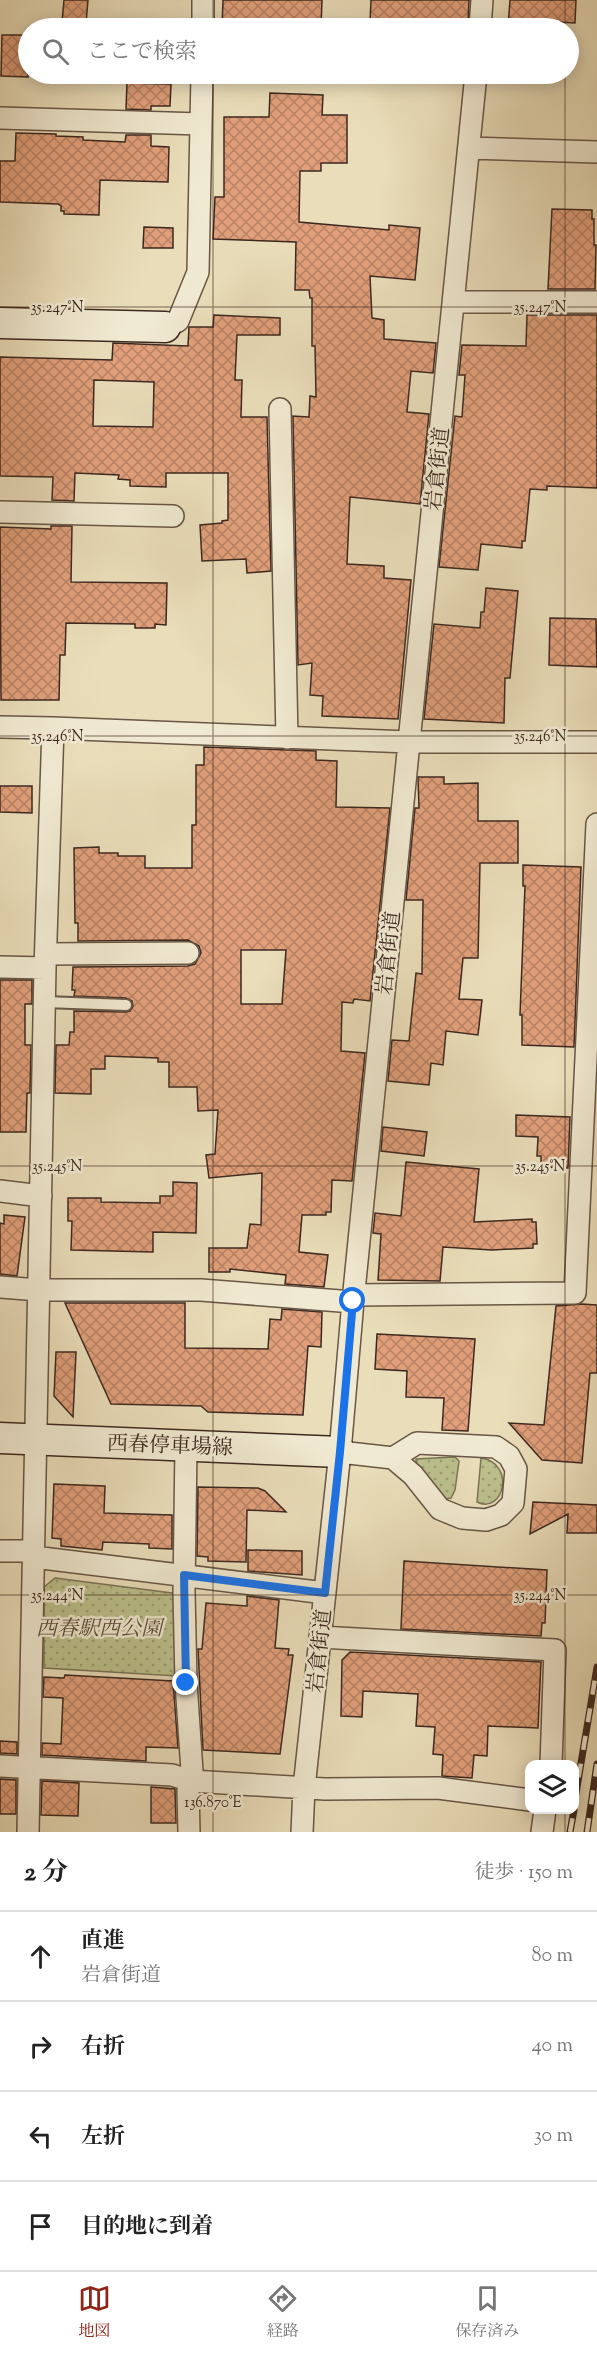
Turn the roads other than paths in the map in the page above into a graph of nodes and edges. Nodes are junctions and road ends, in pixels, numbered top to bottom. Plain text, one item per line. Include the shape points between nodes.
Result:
1 (203, 0) edge
2 (482, 0) edge
3 (203, 18) edge
4 (481, 18) edge
5 (202, 84) edge
6 (475, 84) edge
7 (0, 118) edge
8 (201, 124) junction
9 (470, 148) junction
10 (597, 152) edge
11 (454, 302) junction
12 (597, 302) edge
13 (0, 323) edge
14 (165, 327) joint
15 (280, 409) dead end
16 (0, 512) edge
17 (173, 516) dead end
18 (0, 727) edge
19 (53, 728) junction
20 (287, 738) junction
21 (409, 742) junction
22 (597, 742) edge
23 (597, 824) edge
24 (188, 954) dead end
25 (45, 961) junction
26 (0, 967) edge
27 (45, 1002) junction
28 (126, 1005) dead end
29 (0, 1191) edge
30 (41, 1196) junction
31 (0, 1287) edge
32 (39, 1290) junction
33 (353, 1298) junction
34 (0, 1438) edge
35 (37, 1440) junction
36 (186, 1446) junction
37 (340, 1452) junction
38 (393, 1458) junction
39 (0, 1551) edge
40 (34, 1554) junction
41 (184, 1575) junction
42 (325, 1593) junction
43 (320, 1637) junction
44 (551, 1760) edge
45 (0, 1766) edge
46 (30, 1768) junction
47 (191, 1781) junction
48 (304, 1788) junction
49 (525, 1799) edge
50 (544, 1814) edge
51 (28, 1832) edge
52 (189, 1832) edge
53 (302, 1832) edge
54 (542, 1832) edge

1 - 3 street
2 - 4 street
5 - 8 street
6 - 9 street, 岩倉街道
7 - 8 street
8 - 14 street via 198,272 178,321
9 - 10 street
9 - 11 street, 岩倉街道
11 - 12 street
11 - 21 street, 岩倉街道
13 - 14 main road
15 - 20 street
16 - 17 street
18 - 19 street
19 - 20 street
19 - 25 street
20 - 21 street
21 - 22 street
21 - 33 street, 岩倉街道
23 - 33 street via 575,1293
24 - 25 street
25 - 26 street
25 - 27 street
27 - 28 lane
27 - 30 street
29 - 30 street
30 - 32 street
31 - 32 street
32 - 33 street via 201,1290
32 - 35 street
33 - 37 street, 岩倉街道
34 - 35 main road, 西春停車場線
35 - 36 main road, 西春停車場線
35 - 40 street
36 - 37 main road, 西春停車場線
36 - 41 street
37 - 38 street
37 - 42 street, 岩倉街道
38 - 38 street via 417,1443 496,1447 509,1456 516,1469 513,1503 501,1515 486,1520 462,1518 440,1509 413,1475
39 - 40 street
40 - 41 street
40 - 46 street
41 - 42 street
41 - 47 street
42 - 43 street, 岩倉街道
43 - 44 street via 555,1650
43 - 48 street, 岩倉街道
45 - 46 street
46 - 47 street via 172,1775
46 - 51 street
47 - 48 street
47 - 52 street
48 - 49 street via 438,1788
48 - 53 street, 岩倉街道
50 - 54 street

